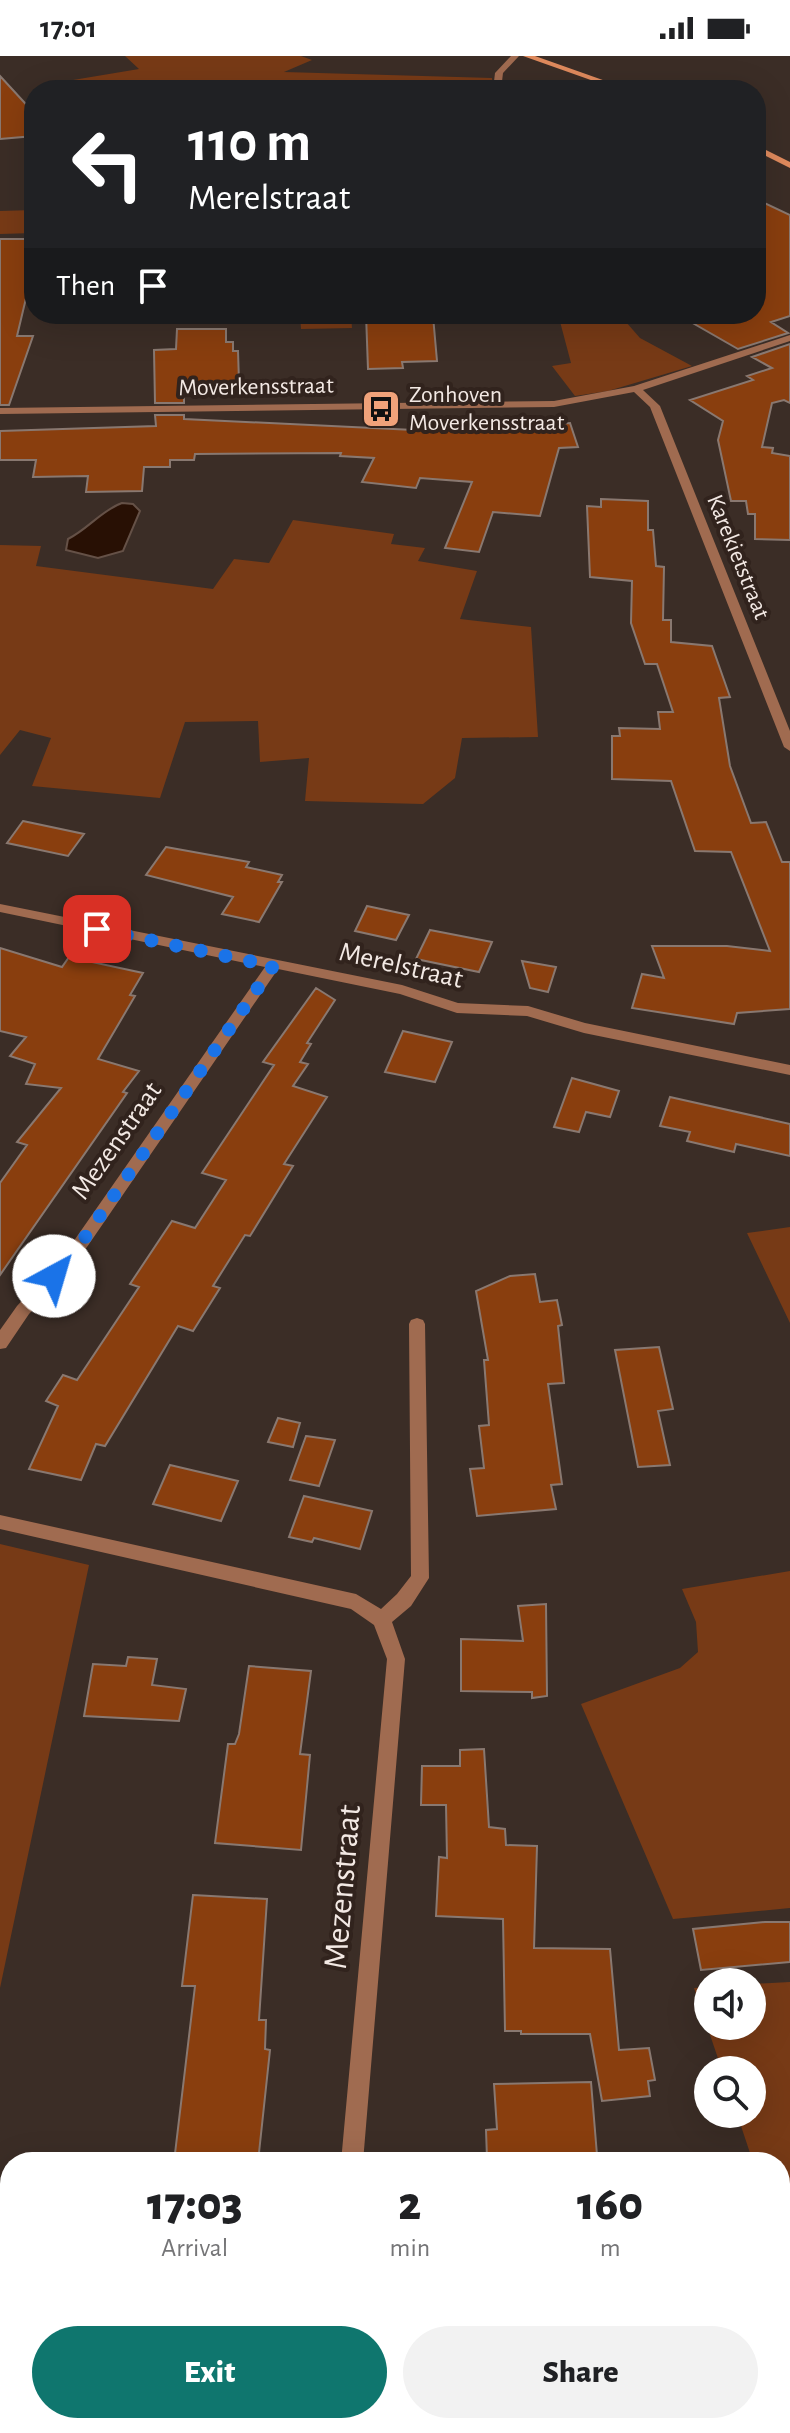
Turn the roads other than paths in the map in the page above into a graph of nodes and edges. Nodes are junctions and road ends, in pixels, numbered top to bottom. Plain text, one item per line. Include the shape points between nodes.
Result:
1 (515, 56) edge
2 (527, 56) edge
3 (498, 80) edge
4 (598, 80) edge
5 (766, 153) edge
6 (790, 165) edge
7 (790, 338) edge
8 (636, 389) junction
9 (0, 411) edge
10 (790, 747) edge
11 (0, 908) edge
12 (273, 966) junction
13 (790, 1070) edge
14 (417, 1324) dead end
15 (0, 1343) edge
16 (0, 1522) edge
17 (382, 1620) junction
18 (353, 2152) edge

1 - 3 street
2 - 4 street
5 - 6 street
7 - 8 street, Moverkensstraat
8 - 9 street, Moverkensstraat via 554,404
8 - 10 street, Karekietstraat via 655,406
11 - 12 street, Merelstraat
12 - 13 street, Merelstraat via 402,990 457,1008 528,1011 584,1028
12 - 15 street, Mezenstraat via 70,1259
14 - 17 street via 420,1578
16 - 17 street via 356,1602
17 - 18 street, Mezenstraat via 396,1659

